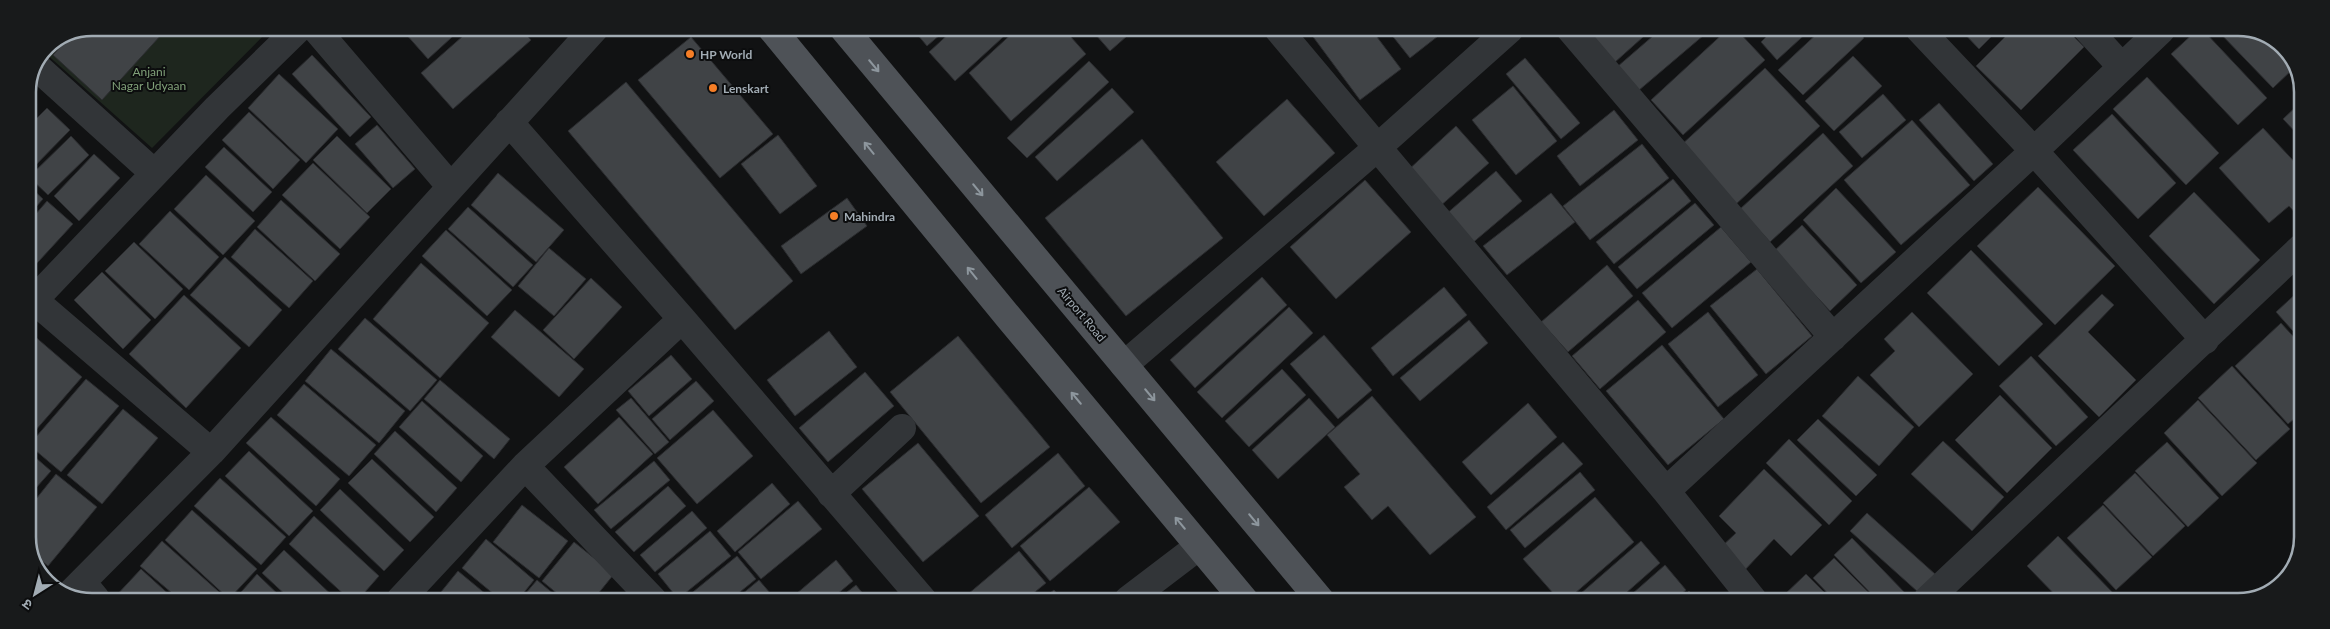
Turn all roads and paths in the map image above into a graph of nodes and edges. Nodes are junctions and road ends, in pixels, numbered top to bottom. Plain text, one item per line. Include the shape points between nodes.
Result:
1 (290, 36) edge
2 (322, 36) edge
3 (588, 36) edge
4 (778, 36) edge
5 (849, 36) edge
6 (1284, 36) edge
7 (1502, 36) edge
8 (1576, 36) edge
9 (1926, 36) edge
10 (2093, 36) edge
11 (2154, 36) edge
12 (2121, 66) junction
13 (40, 70) edge
14 (509, 122) junction
15 (1378, 147) junction
16 (2034, 151) junction
17 (154, 173) junction
18 (451, 187) junction
19 (2294, 255) edge
20 (36, 293) edge
21 (36, 302) edge
22 (682, 319) junction
23 (1833, 337) junction
24 (2205, 340) junction
25 (1124, 365) junction
26 (902, 428) dead end
27 (211, 452) junction
28 (525, 466) junction
29 (1666, 491) junction
30 (831, 494) junction
31 (1199, 546) junction
32 (83, 592) edge
33 (407, 593) edge
34 (638, 593) edge
35 (918, 593) edge
36 (1137, 593) edge
37 (1239, 593) edge
38 (1314, 593) edge
39 (1748, 593) edge
40 (1935, 593) edge

1 - 17 street
2 - 18 street
3 - 14 street
31 -> 4 main road
5 -> 25 main road, Airport Road
6 - 15 street
7 - 15 street
8 - 23 street
9 - 16 street
10 - 12 street
11 - 12 street
12 - 16 street
13 - 17 street
14 - 18 street
14 - 22 street
15 - 25 street
15 - 29 street
16 - 23 street
16 - 24 street
17 - 20 street
18 - 27 street
19 - 24 street
21 - 27 street
22 - 28 street
22 - 30 street
23 - 29 street
24 - 40 street
25 -> 38 main road, Airport Road
26 - 30 street
27 - 32 street
28 - 33 street
28 - 34 street
29 - 39 street
30 - 35 street
31 - 36 street
31 - 37 main road

